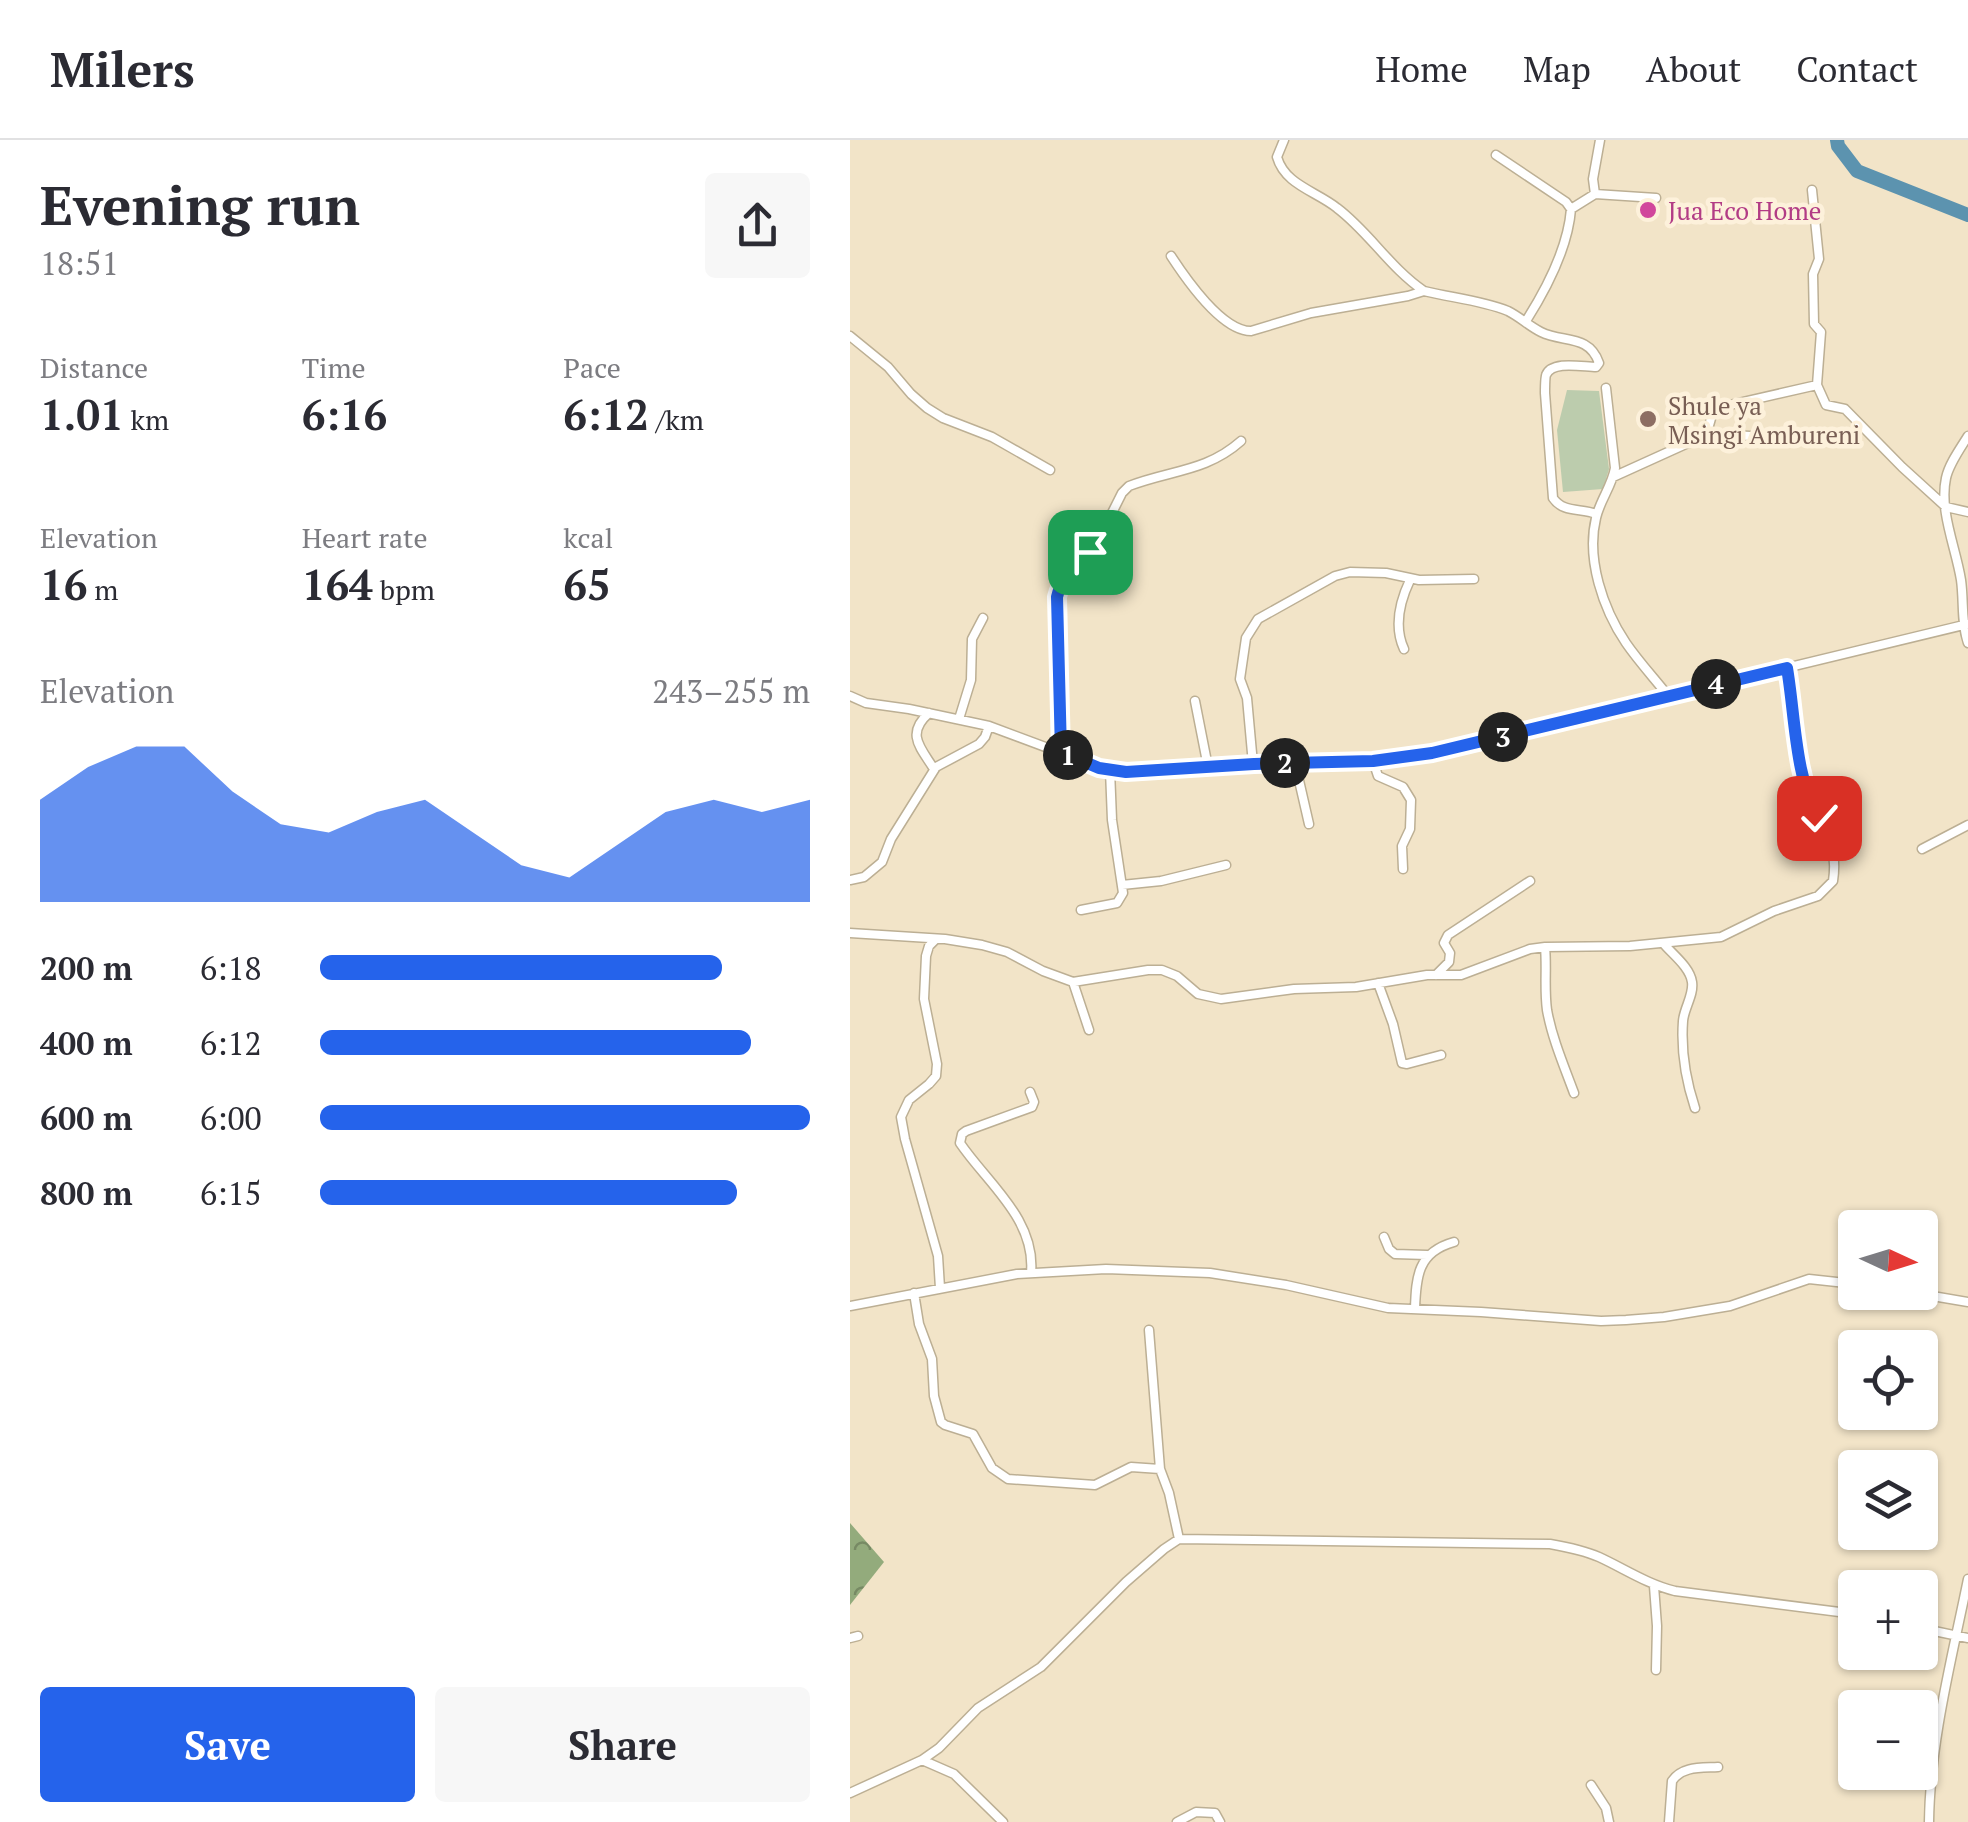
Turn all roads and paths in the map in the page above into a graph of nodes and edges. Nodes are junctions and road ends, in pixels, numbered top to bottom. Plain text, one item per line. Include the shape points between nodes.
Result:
1 (1284, 140) edge
2 (1600, 140) edge
3 (1496, 155) dead end
4 (1812, 190) dead end
5 (1595, 194) junction
6 (1656, 198) dead end
7 (1571, 208) junction
8 (1171, 256) dead end
9 (1424, 291) junction
10 (1526, 321) junction
11 (850, 336) edge
12 (1817, 385) junction
13 (1606, 388) dead end
14 (1706, 436) dead end
15 (1968, 436) edge
16 (1784, 438) dead end
17 (1241, 441) dead end
18 (1050, 470) dead end
19 (1614, 477) junction
20 (1946, 507) junction
21 (1968, 512) edge
22 (1596, 514) junction
23 (1474, 579) dead end
24 (1410, 580) junction
25 (984, 618) dead end
26 (1966, 625) edge
27 (1968, 643) edge
28 (1404, 649) dead end
29 (1787, 668) junction
30 (850, 696) edge
31 (1669, 698) junction
32 (1195, 702) dead end
33 (929, 713) junction
34 (959, 719) junction
35 (989, 726) junction
36 (1061, 752) junction
37 (1373, 761) junction
38 (1295, 763) junction
39 (1254, 764) junction
40 (1208, 768) junction
41 (934, 769) junction
42 (1110, 770) junction
43 (1309, 824) dead end
44 (1968, 825) edge
45 (1922, 849) dead end
46 (1226, 865) dead end
47 (1403, 869) dead end
48 (850, 880) edge
49 (1530, 881) dead end
50 (1122, 886) junction
51 (1081, 910) dead end
52 (850, 934) edge
53 (936, 939) junction
54 (1664, 943) junction
55 (1545, 946) junction
56 (1436, 975) junction
57 (1073, 982) junction
58 (1378, 983) junction
59 (1088, 1030) dead end
60 (1440, 1055) dead end
61 (1030, 1092) dead end
62 (1574, 1093) dead end
63 (1695, 1108) dead end
64 (1384, 1237) dead end
65 (1454, 1242) dead end
66 (1428, 1255) junction
67 (1031, 1273) junction
68 (1838, 1283) edge
69 (940, 1288) junction
70 (914, 1293) junction
71 (1938, 1297) edge
72 (1968, 1302) edge
73 (850, 1306) edge
74 (1415, 1309) junction
75 (1149, 1330) dead end
76 (1160, 1469) junction
77 (1178, 1539) junction
78 (1968, 1579) edge
79 (1654, 1586) junction
80 (1838, 1612) edge
81 (1938, 1632) edge
82 (1955, 1636) junction
83 (1968, 1638) edge
84 (1656, 1670) dead end
85 (922, 1760) junction
86 (1718, 1767) dead end
87 (1592, 1784) dead end
88 (850, 1794) edge
89 (1003, 1822) edge
90 (1177, 1822) edge
91 (1220, 1822) edge
92 (1609, 1822) edge
93 (1670, 1822) edge
94 (1928, 1822) edge

1 - 9 street via 1278,157 1293,181 1337,207
2 - 5 street
3 - 7 street
4 - 12 street via 1814,324 1822,332
5 - 6 street
5 - 7 street
7 - 10 street via 1562,250
8 - 9 street via 1206,302 1242,331
9 - 10 street via 1492,305
10 - 22 street via 1545,334 1584,343 1597,356 1596,368 1550,369 1544,393 1553,498 1565,508
11 - 18 street via 928,408
12 - 14 street via 1721,407
12 - 20 street via 1826,405 1844,409
13 - 19 street
15 - 20 street via 1947,473
16 - 19 street via 1732,435 1688,442
17 - 36 street via 1206,464 1130,486 1088,554 1063,580 1056,613
19 - 22 street
20 - 21 street
20 - 26 street
22 - 31 street via 1595,565 1609,612
23 - 24 street
24 - 28 street via 1398,624
24 - 39 street via 1340,574 1258,619 1246,638 1240,679
25 - 34 street via 973,637
26 - 27 street
26 - 29 street
29 - 31 street
29 - 54 street via 1803,784 1831,841 1833,881 1818,896 1730,934
30 - 33 street
31 - 37 street
32 - 40 street
33 - 34 street
33 - 41 street via 916,738
34 - 35 street
35 - 36 street
35 - 41 street via 979,744
36 - 42 street
37 - 38 street
37 - 47 street via 1378,776 1402,787 1410,800
38 - 39 street
38 - 43 street
39 - 40 street
40 - 42 street
41 - 48 street via 882,862
42 - 50 street
44 - 45 street
46 - 50 street
49 - 56 street via 1448,935 1449,962
50 - 51 street via 1118,903
52 - 53 street
53 - 57 street via 1007,952
53 - 69 street via 928,951 924,999 936,1076 909,1100 902,1117
54 - 55 street
54 - 63 street via 1692,983 1683,1046
55 - 56 street via 1470,973
55 - 62 street via 1548,1012
56 - 58 street
57 - 58 street via 1162,970 1198,994 1221,1000
57 - 59 street
58 - 60 street via 1402,1062
61 - 67 street via 1032,1106 966,1130 960,1143 1028,1236
64 - 66 street via 1395,1254
65 - 66 street
66 - 74 street
67 - 69 street
67 - 74 street via 1210,1273
68 - 74 street via 1809,1280 1730,1306 1626,1320
69 - 70 street
70 - 73 street
70 - 76 street via 941,1422 973,1434 1000,1476 1094,1485 1130,1467
71 - 72 street
75 - 76 street
76 - 77 street
77 - 79 street via 1550,1544 1596,1555
77 - 85 street via 1041,1667 978,1708
78 - 82 street
79 - 80 street
79 - 84 street
81 - 82 street
82 - 83 street
82 - 94 street
85 - 88 street
85 - 89 street via 954,1774
86 - 93 street via 1675,1776
87 - 92 street
90 - 91 street via 1196,1812 1216,1813

